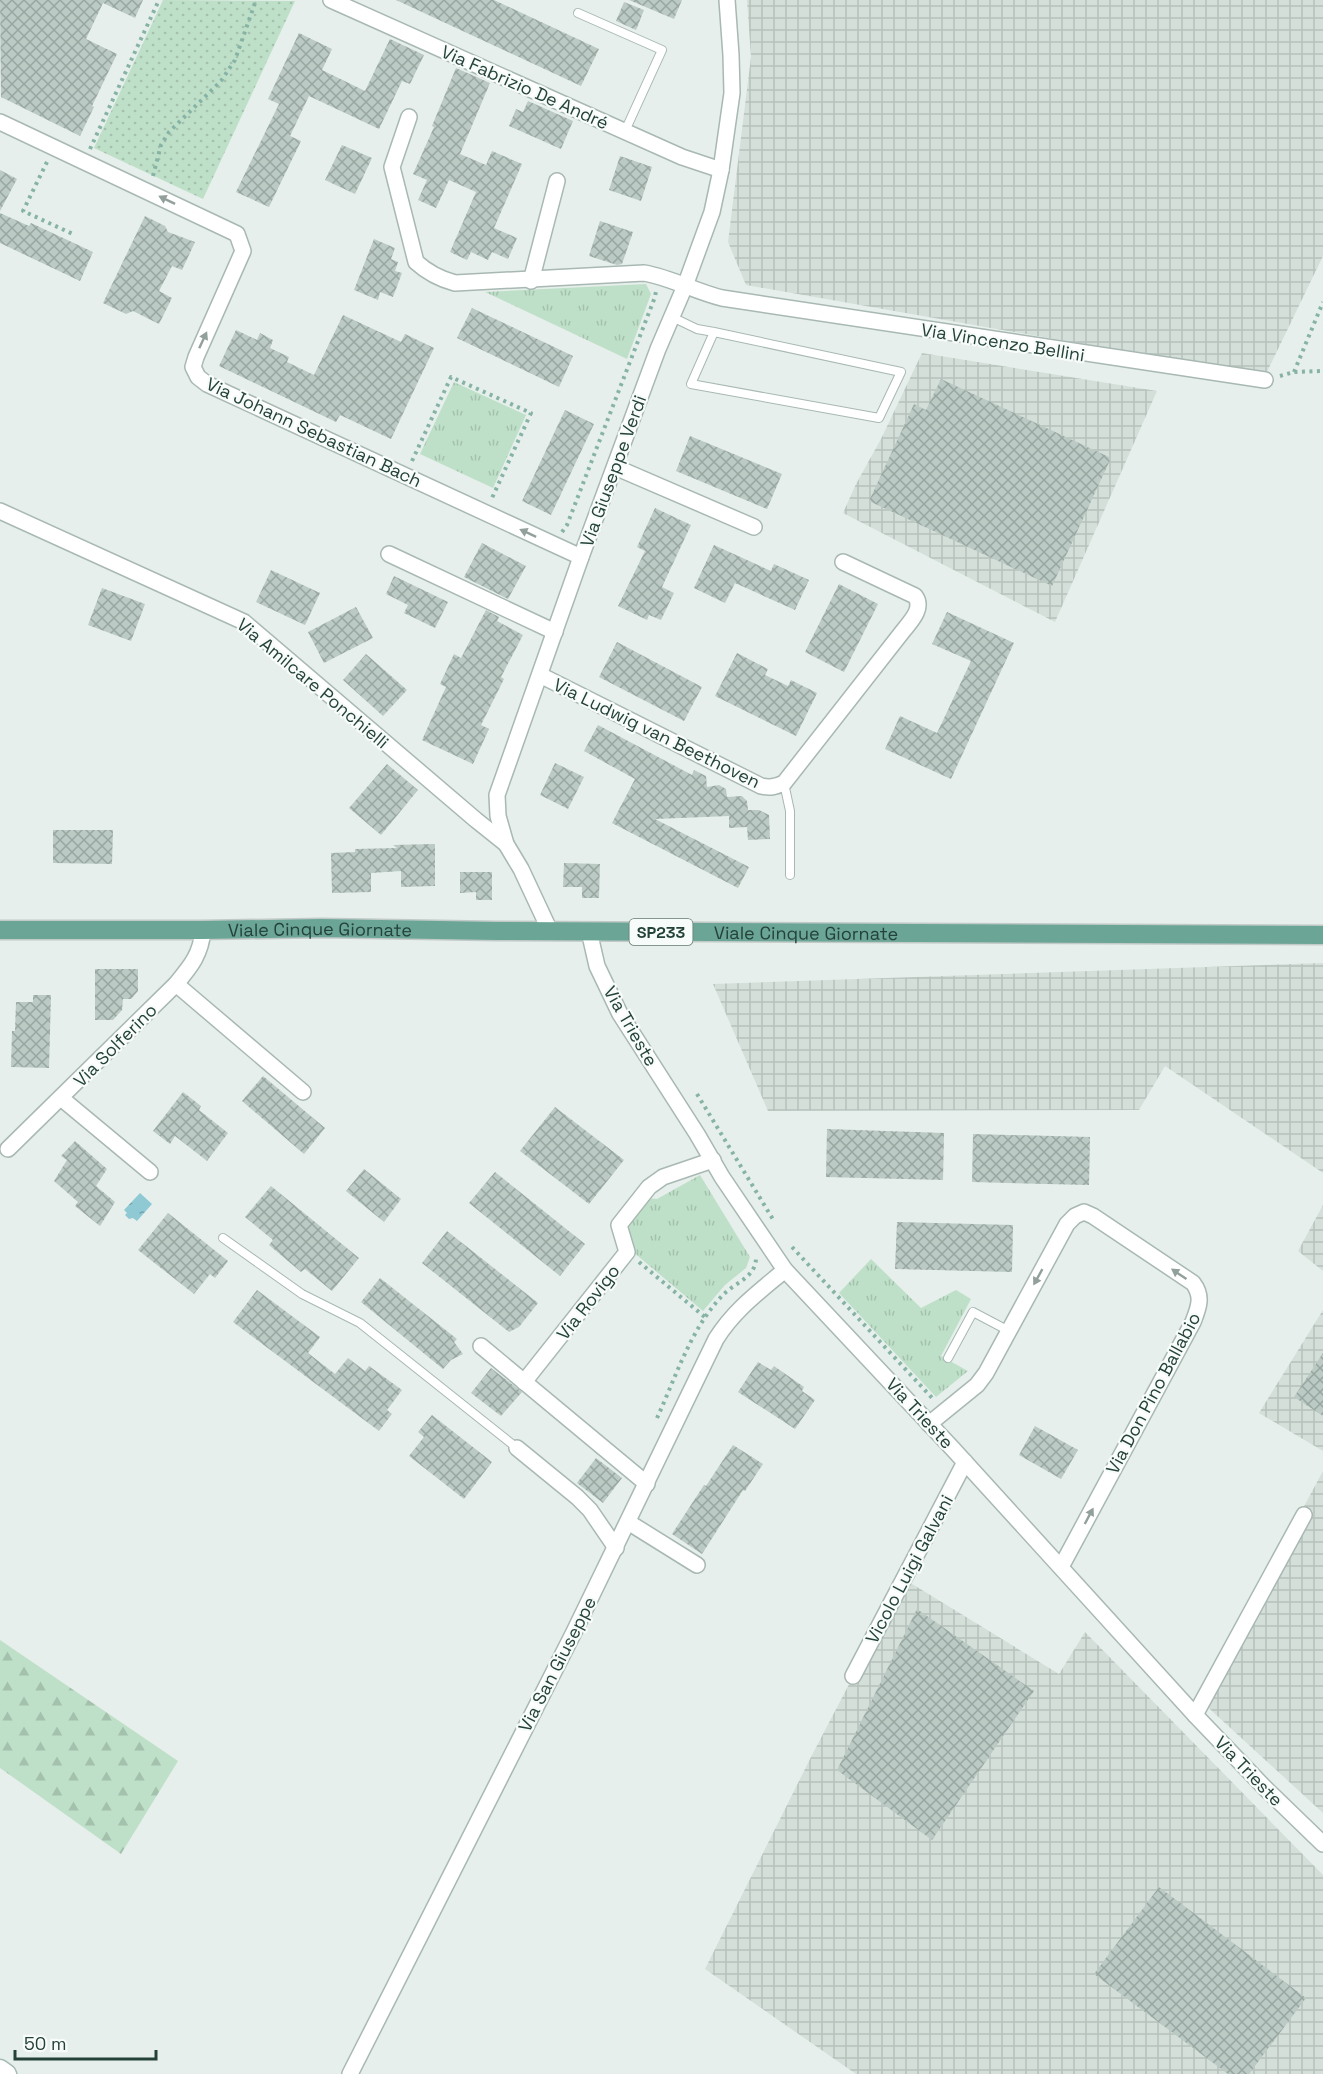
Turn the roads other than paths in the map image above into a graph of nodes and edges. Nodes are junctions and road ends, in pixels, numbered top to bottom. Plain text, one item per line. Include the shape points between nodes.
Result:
1 (331, 0) edge
2 (727, 0) edge
3 (578, 13) dead end
4 (410, 117) dead end
5 (0, 122) edge
6 (625, 131) junction
7 (721, 170) junction
8 (557, 181) dead end
9 (531, 281) junction
10 (685, 286) junction
11 (672, 317) junction
12 (714, 333) junction
13 (1265, 380) road end
14 (615, 467) junction
15 (0, 511) edge
16 (754, 527) dead end
17 (389, 554) dead end
18 (581, 557) junction
19 (843, 562) dead end
20 (555, 632) junction
21 (540, 675) junction
22 (784, 783) junction
23 (506, 844) junction
24 (790, 875) dead end
25 (0, 930) edge
26 (203, 930) junction
27 (550, 931) junction
28 (590, 931) junction
29 (1323, 934) edge
30 (177, 984) junction
31 (303, 1092) dead end
32 (61, 1098) junction
33 (8, 1149) dead end
34 (713, 1160) junction
35 (150, 1172) dead end
36 (223, 1238) dead end
37 (785, 1270) junction
38 (1009, 1331) junction
39 (481, 1346) dead end
40 (948, 1358) dead end
41 (524, 1382) junction
42 (929, 1424) junction
43 (517, 1448) joint
44 (965, 1462) junction
45 (647, 1484) junction
46 (1304, 1515) dead end
47 (628, 1522) junction
48 (616, 1548) junction
49 (697, 1565) dead end
50 (1061, 1567) junction
51 (853, 1676) dead end
52 (1195, 1715) junction
53 (1323, 1844) edge
54 (0, 2069) edge
55 (6, 2074) edge
56 (350, 2074) edge

1 - 6 street, Via Fabrizio De André
2 - 7 street, Via Giuseppe Verdi via 732,93
3 - 6 lane via 662,50
4 - 9 street, Via Vincenzo Bellini via 392,167 416,262 426,271 455,283
18 -> 5 street, Via Johann Sebastian Bach via 207,384 193,367 240,261 242,241 237,234
6 - 7 street, Via Fabrizio De André
7 - 10 street, Via Giuseppe Verdi via 712,212
8 - 9 street
9 - 10 street, Via Vincenzo Bellini via 644,273
10 - 11 street, Via Giuseppe Verdi
10 - 13 street, Via Vincenzo Bellini via 733,300
11 - 12 lane
11 - 14 street, Via Giuseppe Verdi
12 - 12 lane via 692,384 879,418 901,372
14 - 16 street
14 - 18 street, Via Giuseppe Verdi
15 - 23 street, Via Amilcare Ponchielli via 244,622
17 - 20 street
18 - 20 street, Via Giuseppe Verdi
19 - 22 street, Via Ludwig van Beethoven via 915,596 919,607
20 - 21 street, Via Giuseppe Verdi
21 - 22 street, Via Ludwig van Beethoven via 761,786 769,788
21 - 23 street, Via Giuseppe Verdi via 497,795
22 - 24 lane via 790,811
23 - 27 street, Via Giuseppe Verdi
25 - 26 main road, Viale Cinque Giornate / SP233
26 - 27 main road, Viale Cinque Giornate / SP233
26 - 30 street, Via Solferino via 202,945
27 - 28 main road, Viale Cinque Giornate / SP233
28 - 29 main road, Viale Cinque Giornate / SP233
28 - 34 street, Via Trieste via 597,966 620,1014
30 - 31 street
30 - 32 street, Via Solferino
32 - 33 street, Via Solferino
32 - 35 street
34 - 37 street, Via Trieste
34 - 41 street, Via Rovigo via 663,1177 649,1187 619,1224 627,1252
36 - 43 lane via 302,1294 360,1323
37 - 42 street, Via Trieste
37 - 45 street, Via San Giuseppe via 722,1330
38 - 40 lane via 973,1312
38 - 42 street, Via Don Pino Ballabio via 977,1385
50 -> 38 street, Via Don Pino Ballabio via 1193,1322 1200,1295 1193,1283 1084,1212 1067,1224
39 - 41 street
41 - 45 street
42 - 44 street, Via Trieste
43 - 48 street via 583,1503
44 - 50 street, Via Trieste
44 - 51 street, Vicolo Luigi Galvani
45 - 47 street, Via San Giuseppe
46 - 52 street
47 - 48 street, Via San Giuseppe
47 - 49 street
48 - 56 street, Via San Giuseppe
50 - 52 street, Via Trieste
52 - 53 street, Via Trieste
54 - 55 street

